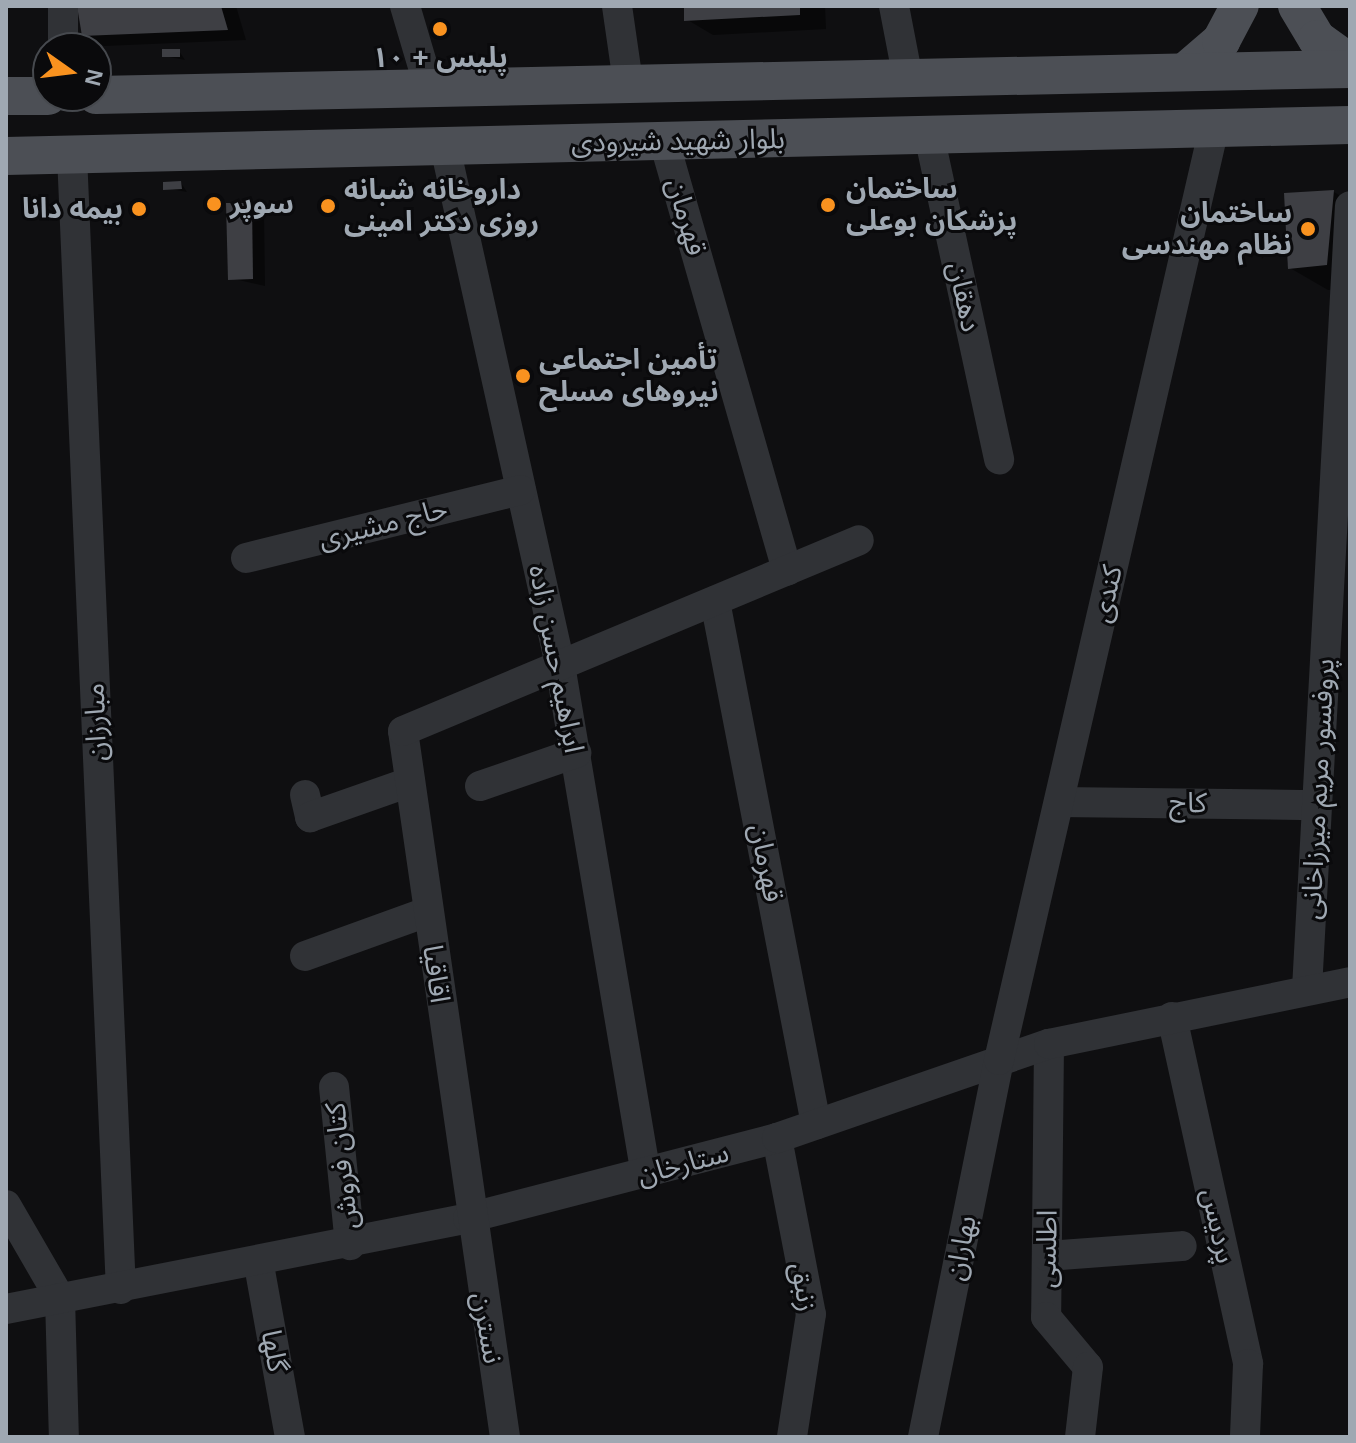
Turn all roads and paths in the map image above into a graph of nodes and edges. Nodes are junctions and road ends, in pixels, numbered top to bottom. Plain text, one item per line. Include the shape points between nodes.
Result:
1 (63, 6) edge
2 (405, 6) edge
3 (617, 6) edge
4 (894, 6) edge
5 (1240, 6) edge
6 (1256, 6) edge
7 (1287, 6) edge
8 (1297, 6) edge
9 (63, 32) edge
10 (1350, 63) edge
11 (1350, 69) edge
12 (1185, 72) junction
13 (908, 79) junction
14 (628, 82) junction
15 (429, 87) junction
16 (112, 95) edge
17 (6, 96) edge
18 (32, 96) edge
19 (1350, 125) edge
20 (1214, 128) junction
21 (929, 135) junction
22 (664, 141) junction
23 (445, 147) junction
24 (72, 155) junction
25 (6, 156) edge
26 (1350, 206) edge
27 (999, 460) dead end
28 (521, 490) junction
29 (859, 540) dead end
30 (246, 558) dead end
31 (787, 571) junction
32 (715, 601) junction
33 (560, 665) junction
34 (576, 753) junction
35 (410, 782) junction
36 (480, 786) dead end
37 (305, 795) dead end
38 (1059, 802) junction
39 (1317, 805) junction
40 (427, 912) junction
41 (305, 956) dead end
42 (1350, 982) edge
43 (1307, 989) junction
44 (1172, 1017) junction
45 (1049, 1044) junction
46 (999, 1060) junction
47 (334, 1087) dead end
48 (816, 1124) junction
49 (777, 1138) junction
50 (646, 1175) junction
51 (6, 1205) edge
52 (468, 1218) junction
53 (350, 1245) junction
54 (1182, 1246) dead end
55 (1047, 1256) junction
56 (259, 1265) junction
57 (121, 1289) junction
58 (60, 1298) junction
59 (6, 1309) edge
60 (64, 1437) edge
61 (290, 1437) edge
62 (505, 1437) edge
63 (792, 1437) edge
64 (923, 1437) edge
65 (1080, 1437) edge
66 (1245, 1437) edge

1 - 9 street
2 - 15 street
3 - 14 street
4 - 13 street
5 - 12 main road via 1221,41
6 - 7 main road via 1266,13
8 - 10 main road via 1317,39
11 - 12 main road, بلوار شهید شیرودی
12 - 13 main road, بلوار شهید شیرودی
13 - 14 main road, بلوار شهید شیرودی
14 - 15 main road, بلوار شهید شیرودی
15 - 16 main road, بلوار شهید شیرودی
17 - 18 main road
19 - 20 main road, بلوار شهید شیرودی
20 - 21 main road, بلوار شهید شیرودی
20 - 38 street, کندی
21 - 22 main road, بلوار شهید شیرودی
21 - 27 street, دهقان
22 - 23 main road, بلوار شهید شیرودی
22 - 31 street, قهرمان
23 - 24 main road, بلوار شهید شیرودی
23 - 28 street, ابراهیم حسن زاده
24 - 25 main road, بلوار شهید شیرودی
24 - 57 street, مبارزان
26 - 39 street, پروفسور مریم میرزاخانی
28 - 30 street, حاج مشیری
28 - 33 street, ابراهیم حسن زاده
29 - 31 street
31 - 32 street
32 - 33 street
32 - 48 street, قهرمان
33 - 34 street, ابراهیم حسن زاده
33 - 35 street, اقاقیا via 403,731
34 - 36 street
34 - 50 street, ابراهیم حسن زاده
35 - 37 street via 310,817
35 - 40 street, اقاقیا
38 - 39 street, کاج
38 - 46 street, کندی
39 - 43 street, پروفسور مریم میرزاخانی
40 - 41 street
40 - 52 street, اقاقیا
42 - 43 street, ستارخان
43 - 44 street, ستارخان
44 - 45 street, ستارخان
44 - 66 street, پردیس via 1248,1364
45 - 46 street, ستارخان
45 - 55 street, اطلسی
46 - 48 street, ستارخان
46 - 64 street, بهاران
47 - 53 street, کتان فروش
48 - 49 street, ستارخان
49 - 50 street, ستارخان
49 - 63 street, زنبق via 811,1314
50 - 52 street, ستارخان
51 - 58 street
52 - 53 street, ستارخان
52 - 62 street, نسترن
53 - 56 street, ستارخان
54 - 55 street
55 - 65 street, اطلسی via 1046,1317 1088,1367
56 - 57 street, ستارخان
56 - 61 street, گلها
57 - 58 street, ستارخان
58 - 59 street, ستارخان
58 - 60 street

